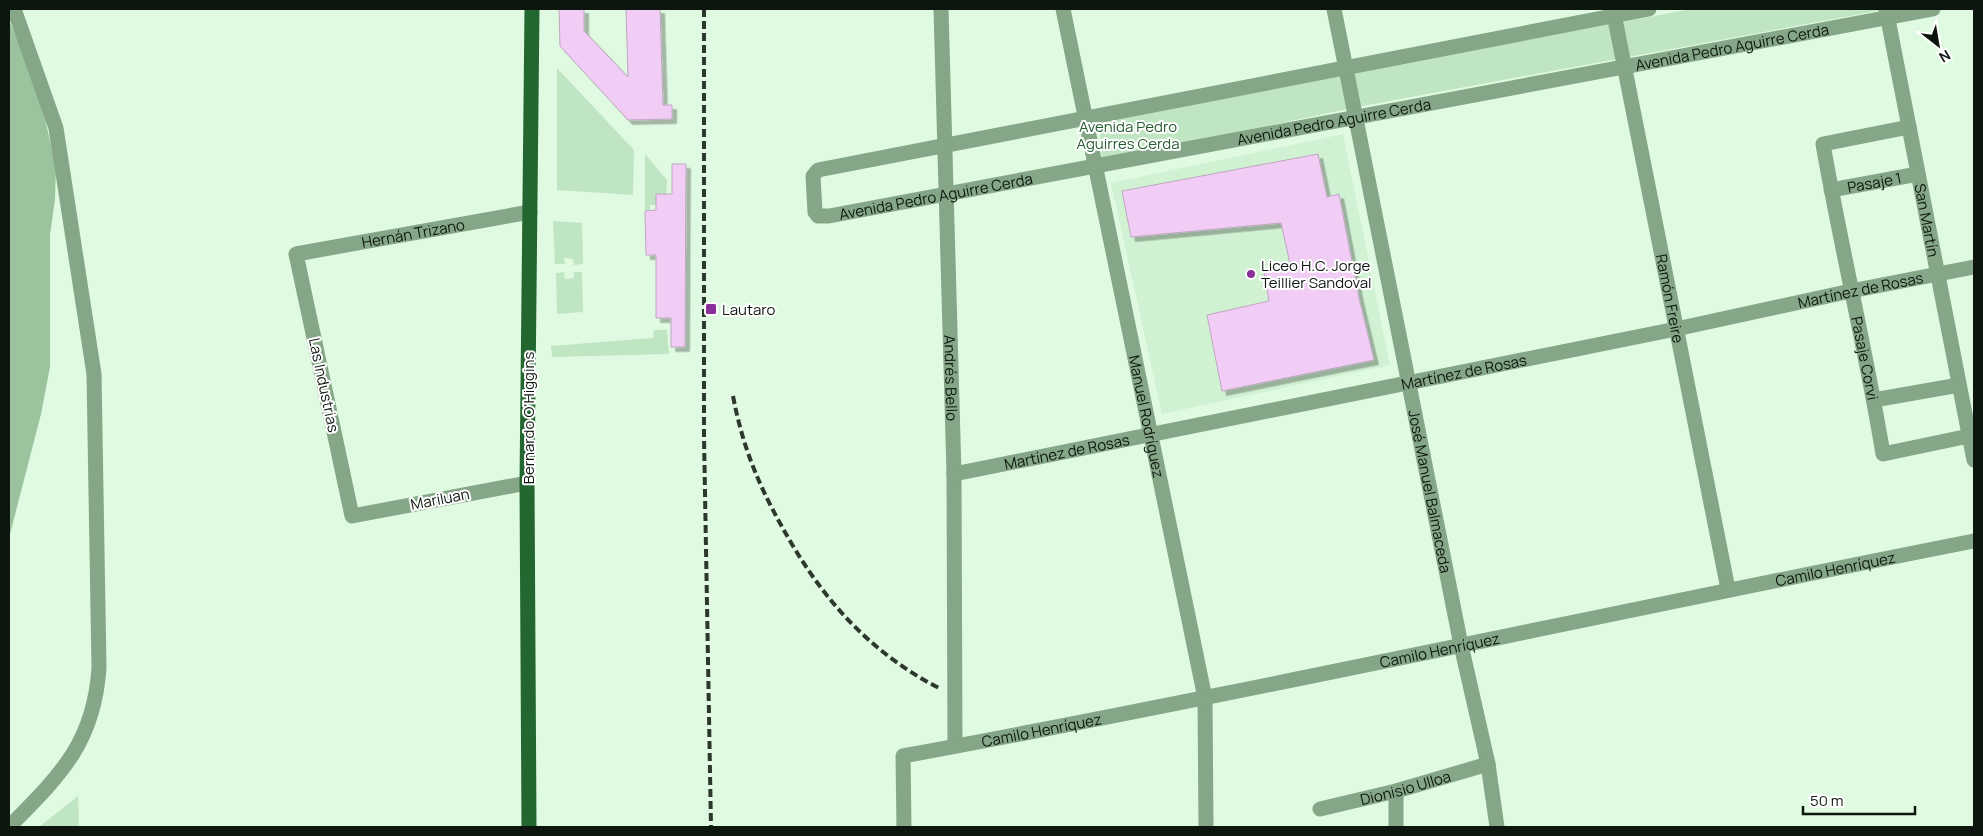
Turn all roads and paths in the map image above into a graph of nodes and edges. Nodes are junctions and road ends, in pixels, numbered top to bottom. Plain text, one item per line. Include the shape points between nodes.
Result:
1 (14, 9) edge
2 (532, 9) edge
3 (941, 9) edge
4 (1063, 9) edge
5 (1334, 9) edge
6 (1649, 9) edge
7 (1933, 9) edge
8 (1613, 12) edge
9 (1887, 13) edge
10 (1346, 68) junction
11 (1624, 68) junction
12 (1084, 118) junction
13 (1356, 118) junction
14 (1909, 128) junction
15 (944, 146) junction
16 (1095, 167) junction
17 (1918, 174) junction
18 (1831, 190) junction
19 (947, 195) junction
20 (530, 212) junction
21 (296, 254) joint
22 (1974, 267) edge
23 (1938, 274) junction
24 (1851, 291) junction
25 (1676, 329) junction
26 (1408, 382) junction
27 (1960, 385) junction
28 (1874, 400) junction
29 (1150, 435) junction
30 (1969, 436) junction
31 (1974, 460) edge
32 (954, 474) junction
33 (527, 483) junction
34 (352, 516) joint
35 (1974, 541) edge
36 (1728, 589) junction
37 (1461, 645) junction
38 (1205, 698) junction
39 (955, 746) junction
40 (1488, 764) junction
41 (1396, 791) junction
42 (1320, 809) dead end
43 (9, 827) edge
44 (529, 827) edge
45 (904, 827) edge
46 (1206, 827) edge
47 (1396, 827) edge
48 (1497, 827) edge

1 - 43 street via 56,128 94,374 99,668 92,713 78,747 57,777
2 - 20 main road, Bernardo O'Higgins
3 - 15 street, Andrés Bello
4 - 12 street, Manuel Rodríguez
5 - 10 street, José Manuel Balmaceda
6 - 8 street, Avenida Pedro Aguirre Cerda
7 - 9 street, Avenida Pedro Aguirre Cerda
8 - 10 street, Avenida Pedro Aguirre Cerda
8 - 11 street, Ramón Freire
9 - 11 street, Avenida Pedro Aguirre Cerda
9 - 14 street, San Martín
10 - 12 street, Avenida Pedro Aguirre Cerda
10 - 13 street, José Manuel Balmaceda
11 - 13 street, Avenida Pedro Aguirre Cerda
11 - 25 street, Ramón Freire
12 - 15 street, Avenida Pedro Aguirre Cerda
12 - 16 street, Manuel Rodríguez
13 - 16 street, Avenida Pedro Aguirre Cerda
13 - 26 street, José Manuel Balmaceda
14 - 17 street, San Martín
14 - 18 street, Pasaje Corvi via 1823,144
15 - 19 street, Andrés Bello
15 - 19 street, Avenida Pedro Aguirre Cerda via 818,170 813,176 815,212 823,217
16 - 19 street, Avenida Pedro Aguirre Cerda
16 - 29 street, Manuel Rodríguez
17 - 18 street, Pasaje 1
17 - 23 street, San Martín
18 - 24 street, Pasaje Corvi
19 - 32 street, Andrés Bello
20 - 21 street, Hernán Trizano
20 - 33 main road, Bernardo O'Higgins
21 - 34 street, Las Industrias
22 - 23 street, Martínez de Rosas
23 - 24 street, Martínez de Rosas
23 - 27 street, San Martín
24 - 25 street, Martínez de Rosas
24 - 28 street, Pasaje Corvi
25 - 26 street, Martínez de Rosas
25 - 36 street, Ramón Freire
26 - 29 street, Martínez de Rosas
26 - 37 street, José Manuel Balmaceda
27 - 28 street
27 - 30 street, San Martín
28 - 30 street, Pasaje Corvi via 1883,454
29 - 32 street, Martínez de Rosas
29 - 38 street, Manuel Rodríguez
30 - 31 street, San Martín
32 - 39 street, Andrés Bello
33 - 34 street, Mariluan
33 - 44 main road, Bernardo O'Higgins
35 - 36 street, Camilo Henríquez
36 - 37 street, Camilo Henríquez
37 - 38 street, Camilo Henríquez
37 - 40 street, José Manuel Balmaceda
38 - 39 street, Camilo Henríquez
38 - 46 street, Manuel Rodríguez
39 - 45 street, Camilo Henríquez via 903,756
40 - 41 street, Dionisio Ulloa
40 - 48 street, José Manuel Balmaceda
41 - 42 street, Dionisio Ulloa
41 - 47 street

